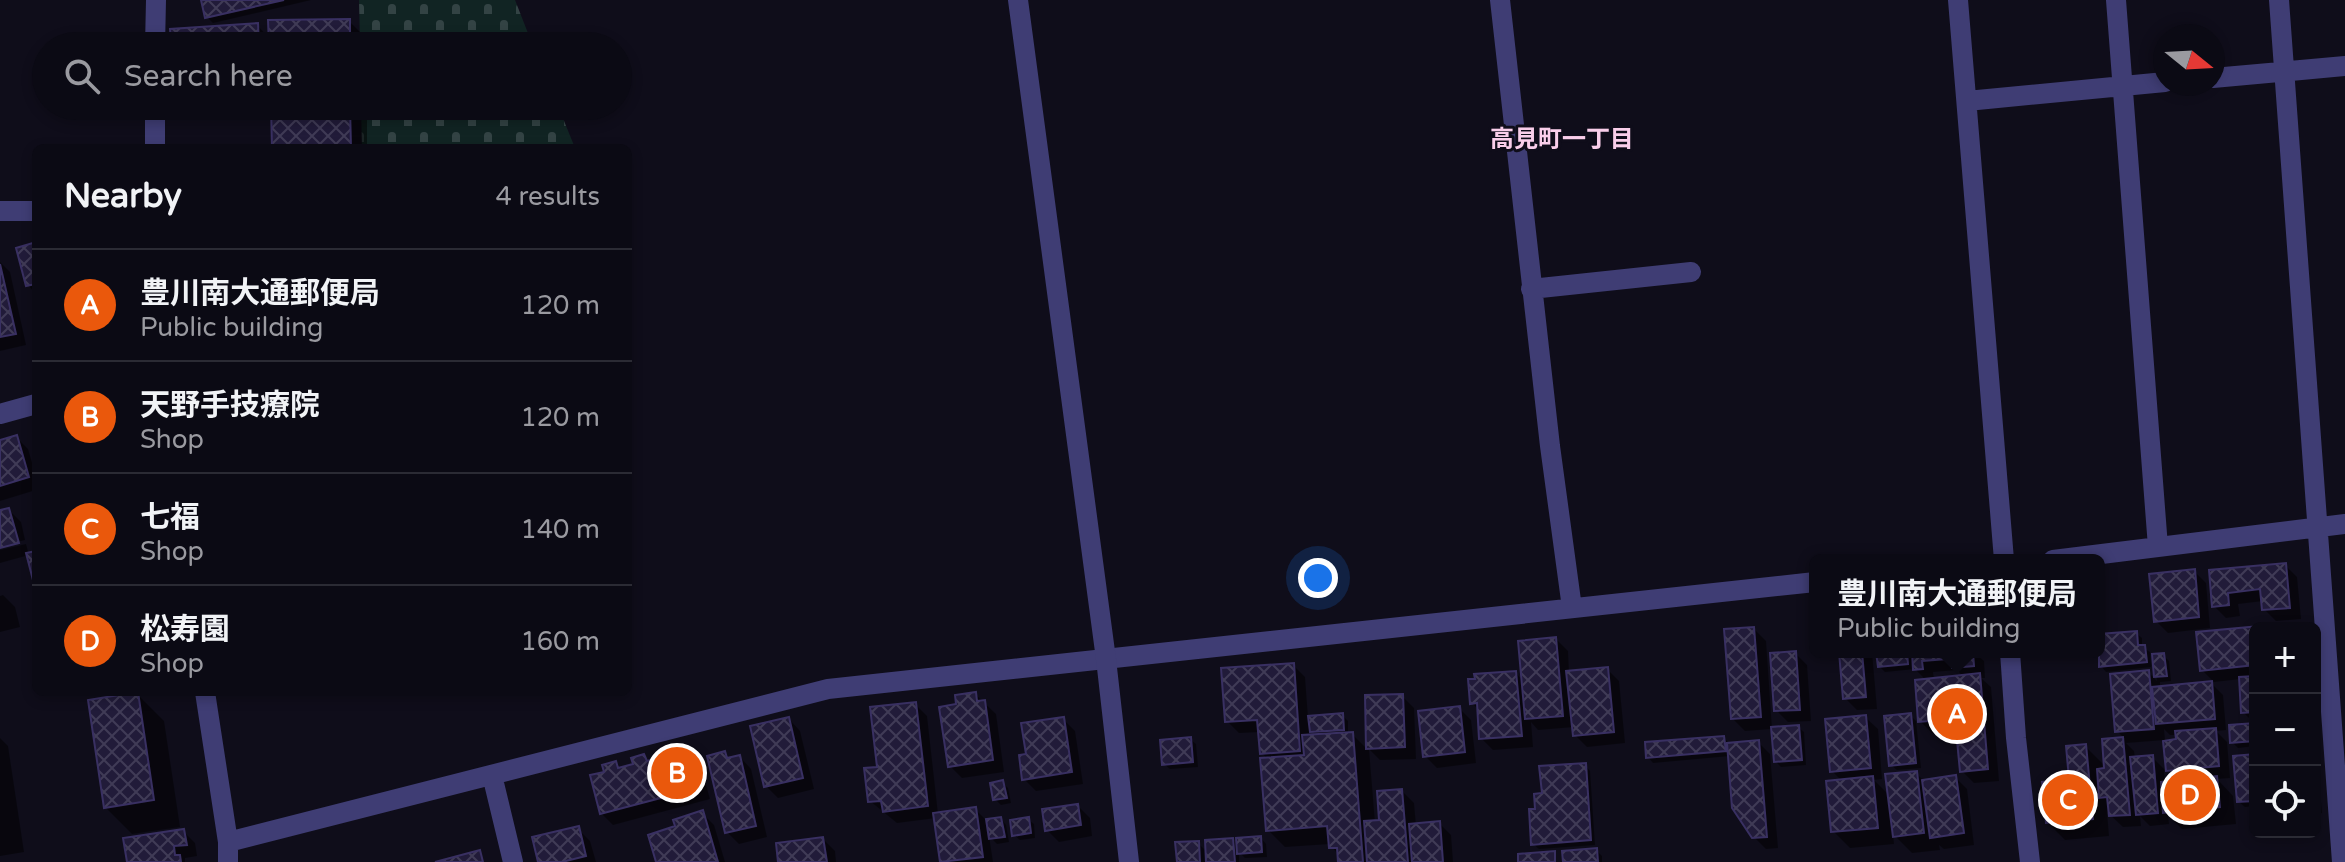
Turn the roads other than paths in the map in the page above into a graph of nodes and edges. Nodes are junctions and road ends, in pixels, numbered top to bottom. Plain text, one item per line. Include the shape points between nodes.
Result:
1 (156, 0) edge
2 (1018, 0) edge
3 (1500, 0) edge
4 (1958, 0) edge
5 (2116, 0) edge
6 (2279, 0) edge
7 (155, 32) edge
8 (2345, 66) edge
9 (2284, 71) junction
10 (2225, 77) edge
11 (2153, 83) edge
12 (2123, 86) junction
13 (1967, 101) junction
14 (155, 120) edge
15 (155, 144) edge
16 (0, 211) edge
17 (32, 211) edge
18 (1691, 272) dead end
19 (1531, 289) junction
20 (32, 405) edge
21 (0, 414) edge
22 (2345, 524) edge
23 (2317, 525) junction
24 (2158, 547) junction
25 (2004, 554) edge
26 (2101, 554) edge
27 (1809, 583) edge
28 (1572, 608) junction
29 (2010, 658) edge
30 (1106, 659) junction
31 (206, 696) edge
32 (492, 775) junction
33 (228, 852) edge
34 (513, 862) edge
35 (1129, 862) edge
36 (2030, 862) edge
37 (2342, 862) edge

1 - 7 street
2 - 30 street
3 - 19 street
4 - 13 street
5 - 12 street
6 - 9 street
8 - 9 street
9 - 10 street
9 - 23 street
11 - 12 street
12 - 13 street
12 - 24 street
13 - 25 street
14 - 15 street
16 - 17 street
18 - 19 street
19 - 28 street
20 - 21 street
22 - 23 street
23 - 24 street
23 - 37 street
24 - 26 street
27 - 28 street
28 - 30 street
29 - 36 street
30 - 32 street via 828,689
30 - 35 street
31 - 33 street
32 - 33 street
32 - 34 street

